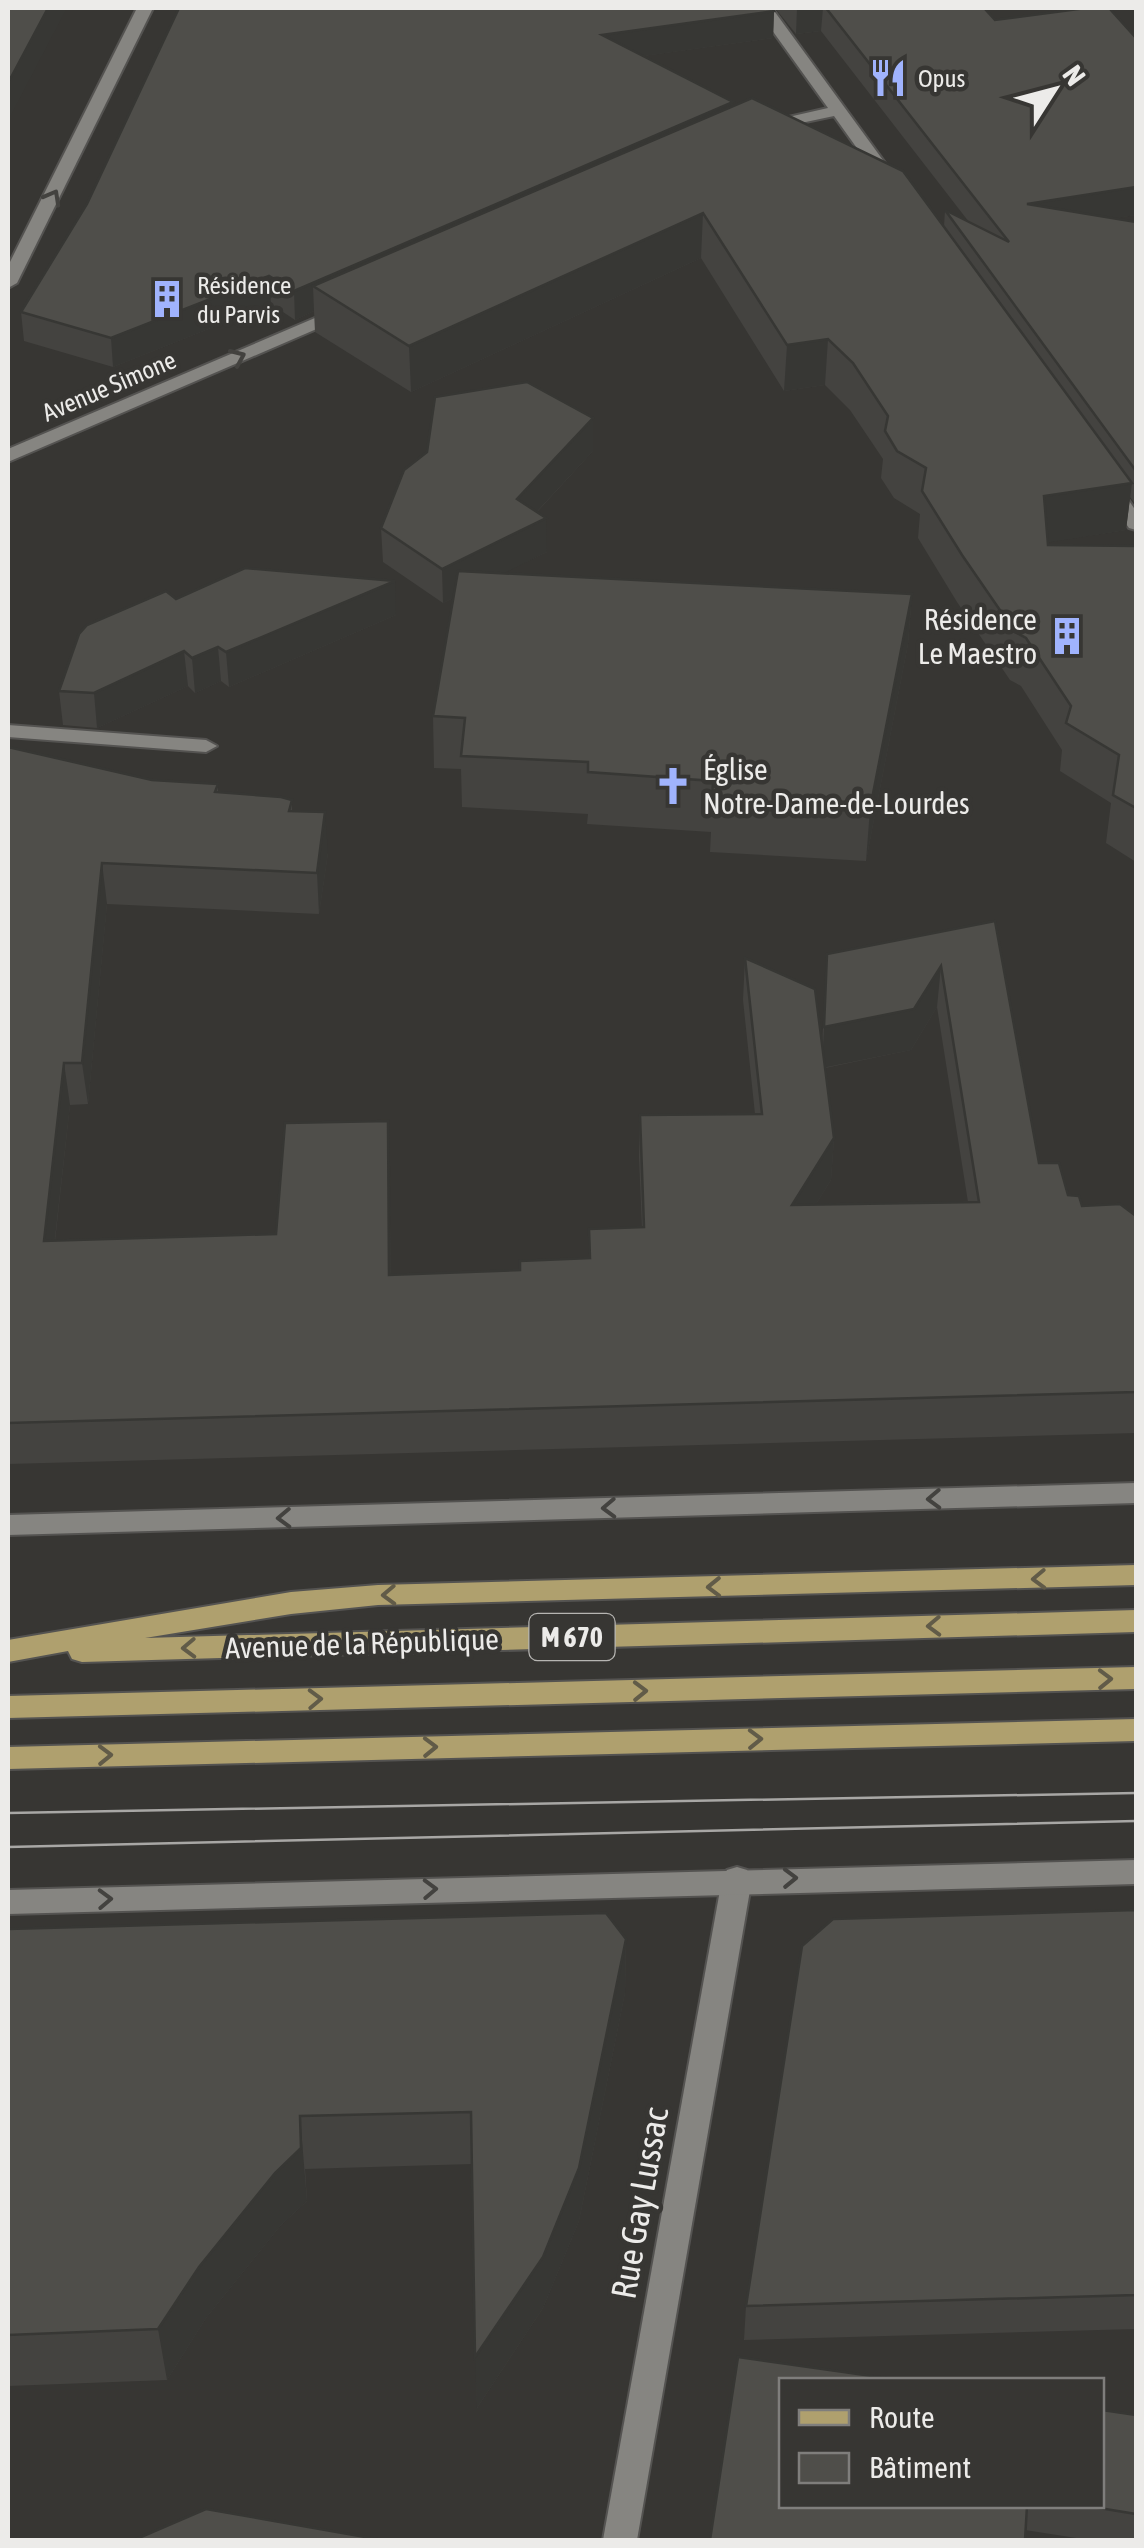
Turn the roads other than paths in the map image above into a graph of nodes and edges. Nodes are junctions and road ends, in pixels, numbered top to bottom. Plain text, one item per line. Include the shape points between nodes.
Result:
1 (146, 8) edge
2 (764, 8) edge
3 (839, 110) junction
4 (743, 135) edge
5 (906, 206) edge
6 (8, 283) edge
7 (366, 301) edge
8 (8, 456) edge
9 (1095, 468) edge
10 (1136, 524) edge
11 (8, 731) edge
12 (206, 746) dead end
13 (1136, 1494) edge
14 (8, 1526) edge
15 (1136, 1575) edge
16 (1136, 1621) edge
17 (8, 1652) edge
18 (1136, 1678) edge
19 (8, 1708) edge
20 (1136, 1730) edge
21 (8, 1758) edge
22 (1136, 1872) edge
23 (737, 1880) junction
24 (8, 1902) edge
25 (620, 2540) edge

6 -> 1 street
2 - 3 street
3 - 4 street
3 - 5 street
8 -> 7 street, Avenue Simone
9 - 10 street
11 - 12 street
13 -> 14 street
15 -> 17 main road via 378,1595 291,1603
16 -> 17 main road, Avenue de la République / M 670
19 -> 18 main road, Avenue de la République / M 670
21 -> 20 main road
23 -> 22 street
24 -> 23 street
23 - 25 street, Rue Gay Lussac

